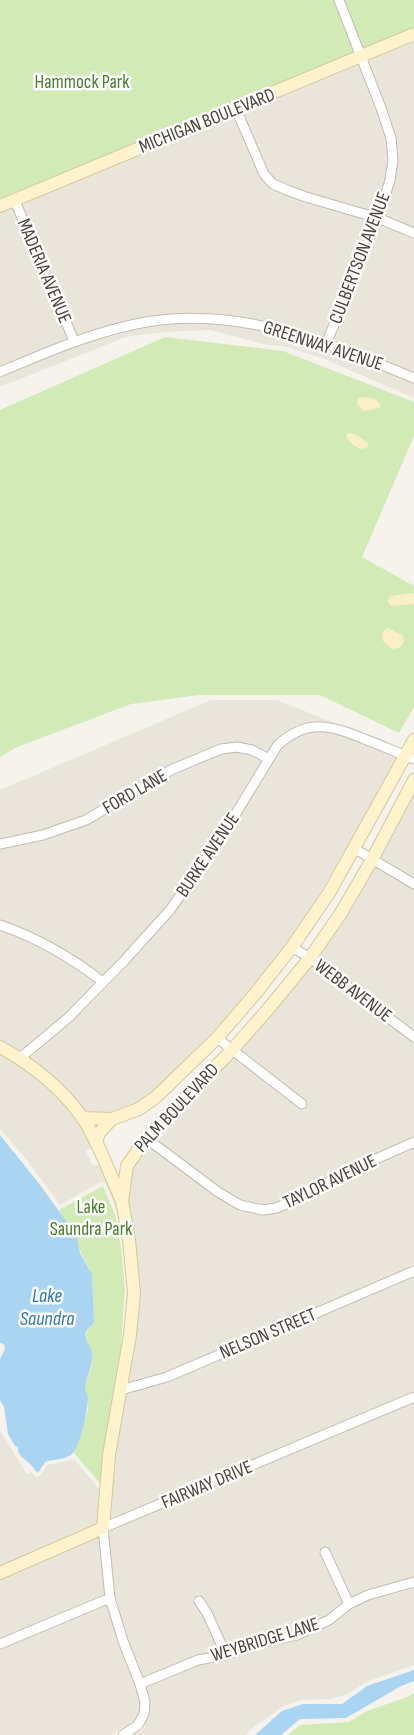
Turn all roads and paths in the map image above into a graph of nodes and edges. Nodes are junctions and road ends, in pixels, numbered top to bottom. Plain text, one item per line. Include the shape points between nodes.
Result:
1 (339, 0) edge
2 (414, 34) edge
3 (362, 57) junction
4 (236, 109) junction
5 (15, 200) junction
6 (0, 206) edge
7 (378, 218) junction
8 (414, 233) edge
9 (74, 341) junction
10 (326, 344) junction
11 (0, 372) edge
12 (414, 378) edge
13 (414, 740) edge
14 (410, 758) edge
15 (269, 759) junction
16 (414, 780) edge
17 (0, 844) edge
18 (355, 849) junction
19 (373, 858) junction
20 (414, 884) edge
21 (0, 925) edge
22 (292, 947) junction
23 (310, 958) junction
24 (103, 982) junction
25 (414, 1037) edge
26 (217, 1038) junction
27 (0, 1048) edge
28 (233, 1049) junction
29 (20, 1058) junction
30 (302, 1104) dead end
31 (82, 1118) junction
32 (112, 1119) junction
33 (146, 1138) junction
34 (414, 1142) edge
35 (96, 1143) junction
36 (122, 1201) junction
37 (414, 1271) edge
38 (120, 1390) junction
39 (414, 1397) edge
40 (104, 1528) junction
41 (325, 1552) dead end
42 (0, 1573) edge
43 (414, 1582) edge
44 (110, 1598) junction
45 (199, 1601) dead end
46 (348, 1604) junction
47 (0, 1644) edge
48 (226, 1655) junction
49 (140, 1684) junction
50 (123, 1735) edge

1 - 3 street, CULBERTSON AVENUE
2 - 3 street, MICHIGAN BOULEVARD
3 - 4 street, MICHIGAN BOULEVARD
3 - 7 street, CULBERTSON AVENUE via 391,138 393,160 390,180
4 - 5 street, MICHIGAN BOULEVARD
4 - 7 street via 264,174 273,184
5 - 6 street, MICHIGAN BOULEVARD
5 - 9 street, MADERIA AVENUE
7 - 8 street
7 - 10 street, CULBERTSON AVENUE
9 - 10 street, GREENWAY AVENUE via 137,324 172,319 211,319 252,323
9 - 11 street, GREENWAY AVENUE
10 - 12 street, GREENWAY AVENUE
13 - 14 street, PALM BOULEVARD
14 - 15 street, BURKE AVENUE via 344,730 314,726 287,737
14 - 18 street, PALM BOULEVARD
15 - 17 street, FORD LANE via 252,750 237,747 221,749 172,769 86,820 43,835
15 - 24 street, BURKE AVENUE via 224,833 170,910
16 - 19 street, PALM BOULEVARD
18 - 19 street
18 - 22 street, PALM BOULEVARD
19 - 20 street
19 - 23 street, PALM BOULEVARD
21 - 24 street via 35,938
22 - 23 street, WEBB AVENUE
22 - 26 street, PALM BOULEVARD
23 - 25 street, WEBB AVENUE
23 - 28 street, PALM BOULEVARD
24 - 29 street, BURKE AVENUE via 68,1018
26 - 28 street
26 - 32 street, PALM BOULEVARD via 156,1097 140,1109
27 - 29 street
28 - 30 street
28 - 33 street, PALM BOULEVARD
29 - 31 street via 65,1096
31 - 32 street
31 - 35 street
32 - 35 street via 99,1133
33 - 34 street, TAYLOR AVENUE via 218,1192 240,1205 263,1210 294,1201
33 - 36 street, PALM BOULEVARD via 127,1166
35 - 36 street
36 - 38 street, PALM BOULEVARD via 134,1293
37 - 38 street, NELSON STREET via 167,1377
38 - 40 street, PALM BOULEVARD via 109,1455
39 - 40 street, FAIRWAY DRIVE
40 - 42 street, FAIRWAY DRIVE
40 - 44 street, PALM BOULEVARD
41 - 46 street
43 - 46 street, WEYBRIDGE LANE
44 - 47 street
44 - 49 street, PALM BOULEVARD
45 - 48 street
46 - 48 street, WEYBRIDGE LANE via 329,1620 297,1635 252,1645
48 - 49 street, WEYBRIDGE LANE via 198,1660
49 - 50 street, PALM BOULEVARD via 145,1702 144,1714 138,1725

